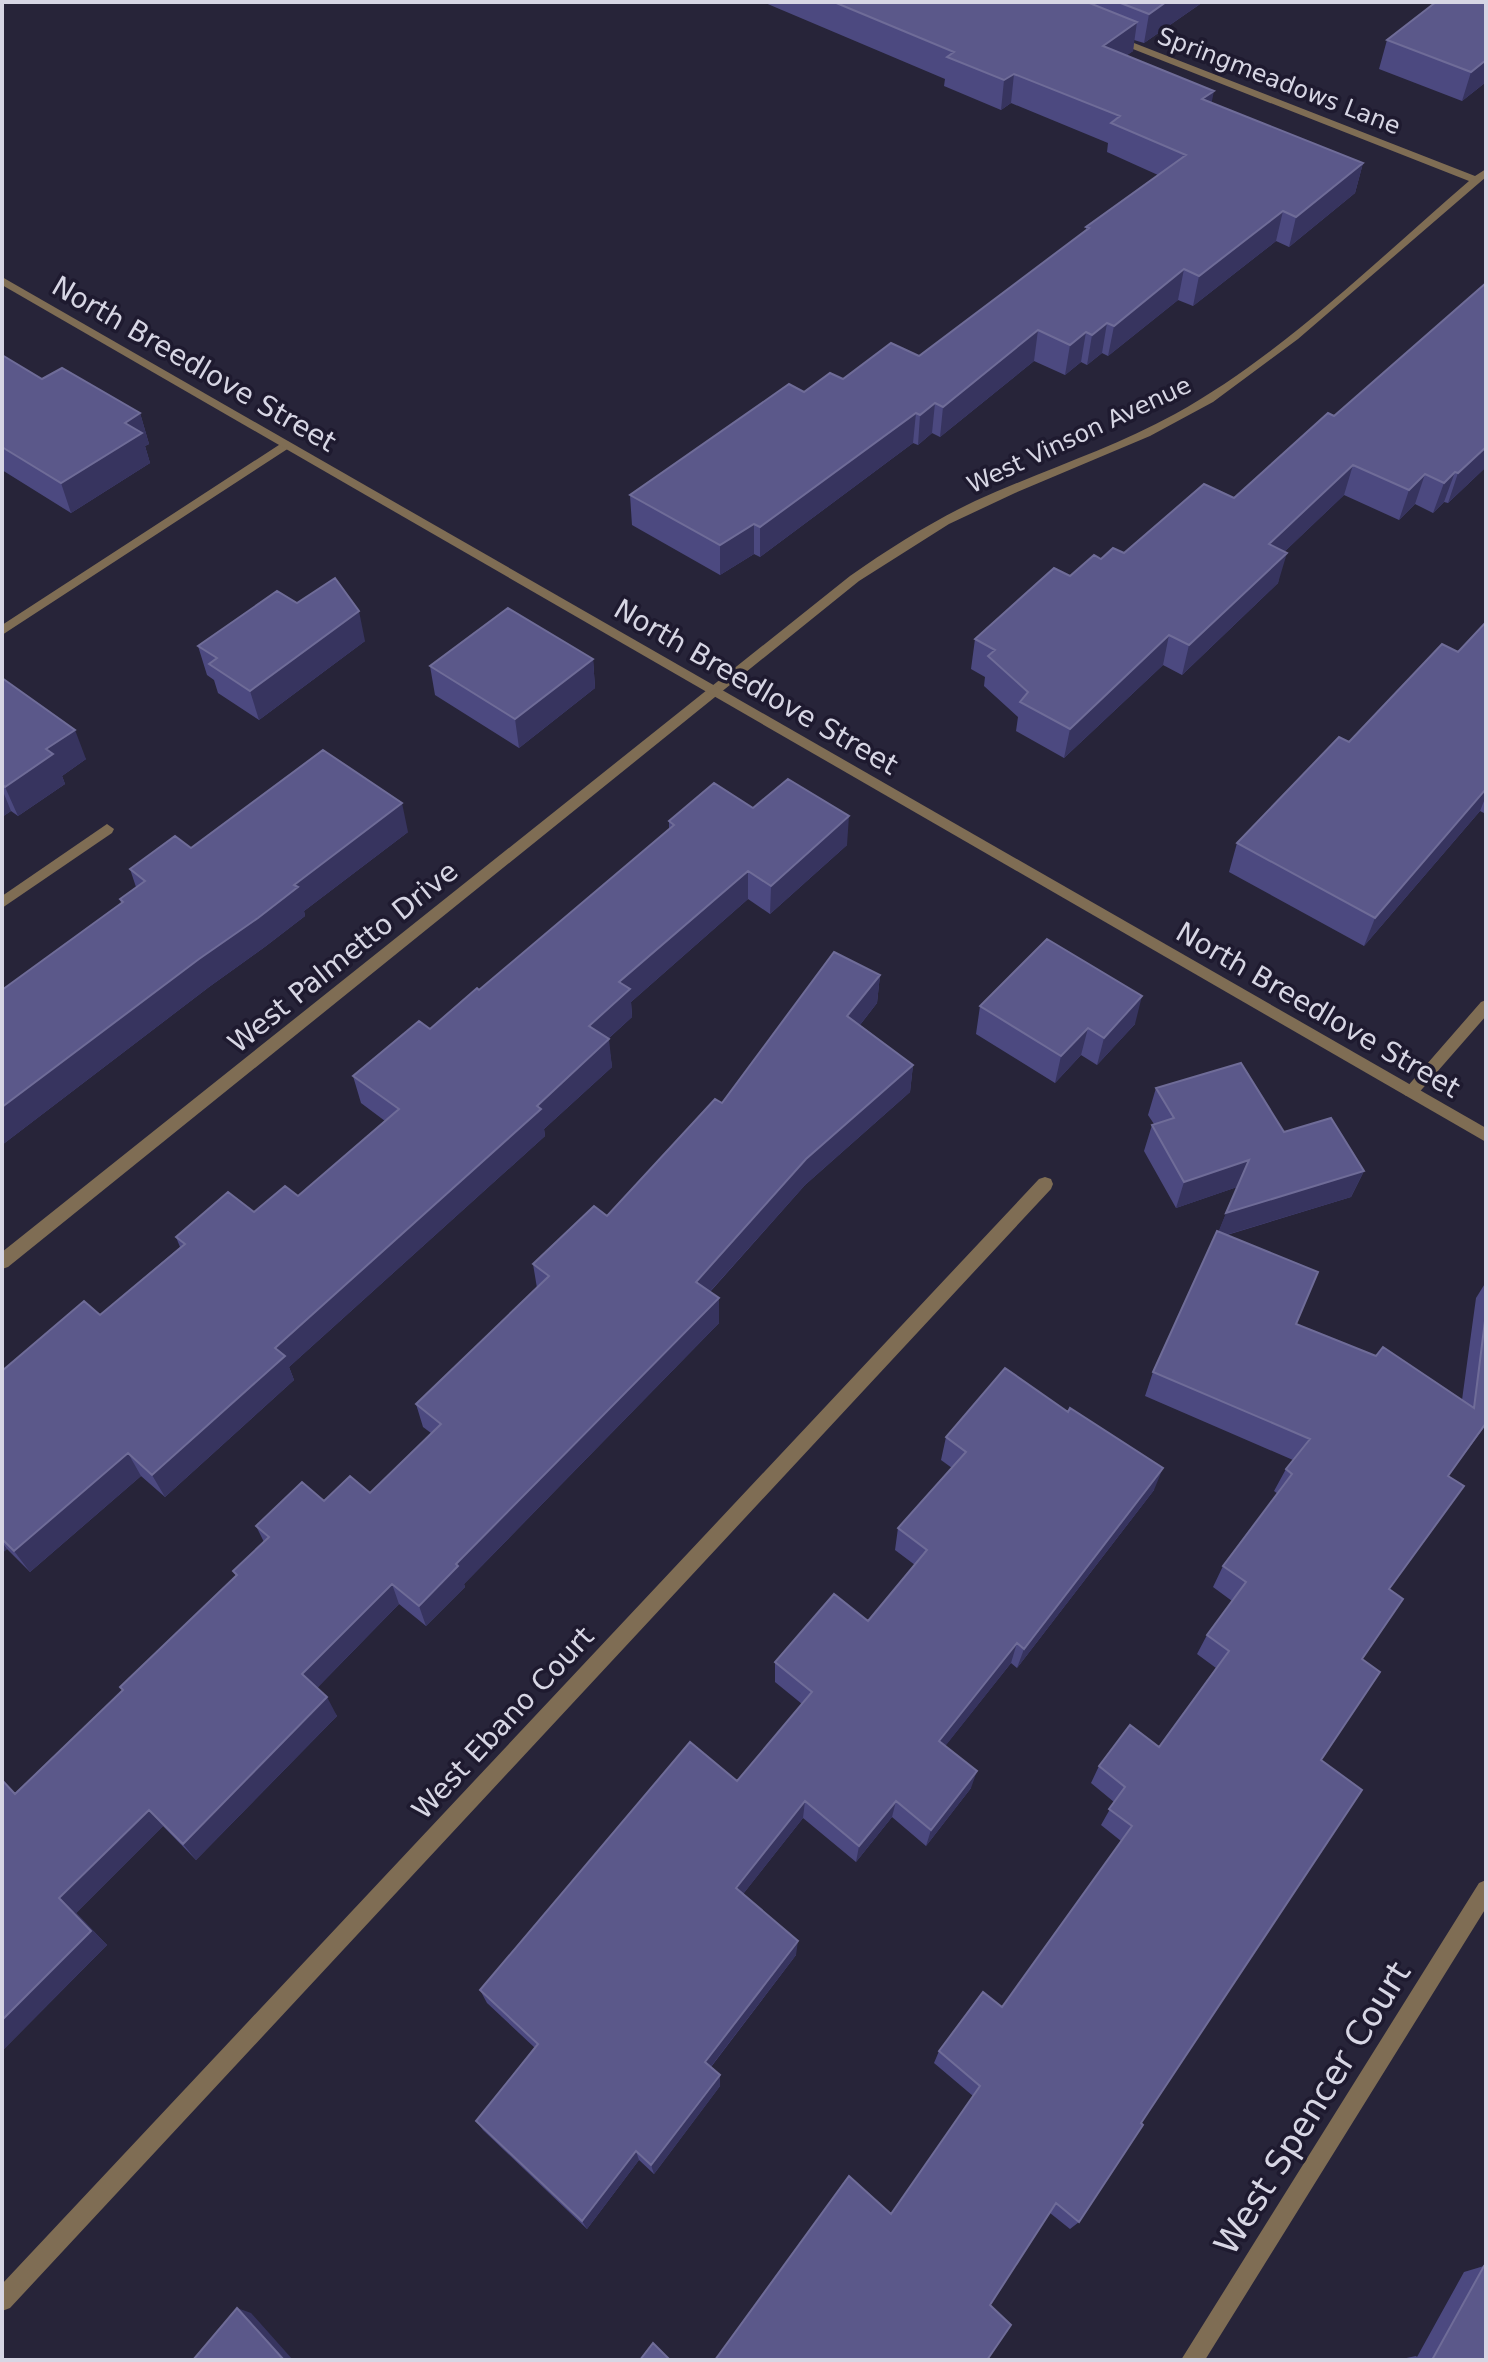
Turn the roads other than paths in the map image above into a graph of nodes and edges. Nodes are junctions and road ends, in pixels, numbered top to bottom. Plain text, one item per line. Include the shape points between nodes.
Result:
1 (1095, 31) edge
2 (1482, 176) edge
3 (2, 280) edge
4 (285, 445) junction
5 (2, 631) edge
6 (716, 691) junction
7 (107, 829) dead end
8 (2, 903) edge
9 (1486, 1006) edge
10 (1411, 1092) junction
11 (1486, 1136) edge
12 (1045, 1184) dead end
13 (2, 1262) edge
14 (1486, 1890) edge
15 (2, 2300) edge
16 (1192, 2360) edge

1 - 2 street, Springmeadows Lane
2 - 6 street, West Vinson Avenue via 1242,378 1167,422 910,540 804,617
3 - 4 street, North Breedlove Street
4 - 5 street
4 - 6 street, North Breedlove Street
6 - 10 street, North Breedlove Street
6 - 13 street, West Palmetto Drive
7 - 8 street
9 - 10 street
10 - 11 street, North Breedlove Street
12 - 15 street, West Ebano Court
14 - 16 street, West Spencer Court

